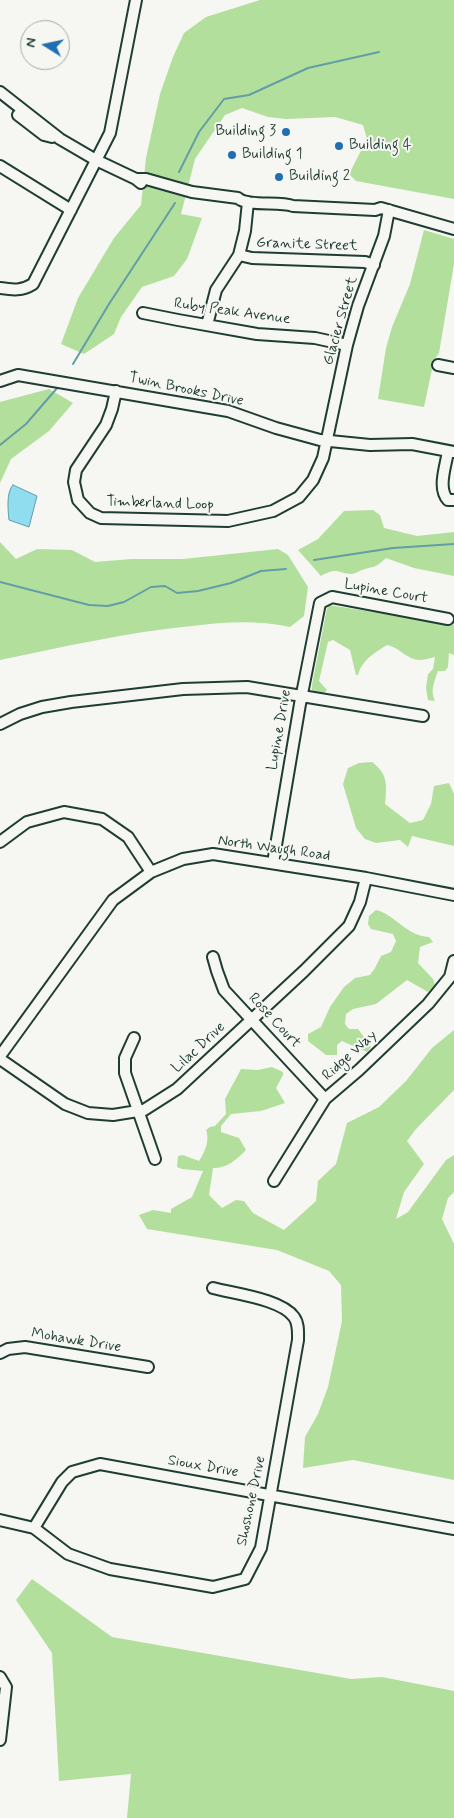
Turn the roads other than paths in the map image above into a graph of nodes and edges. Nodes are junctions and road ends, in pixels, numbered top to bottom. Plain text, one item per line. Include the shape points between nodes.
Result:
1 (136, 0) edge
2 (0, 92) edge
3 (0, 100) edge
4 (60, 139) junction
5 (96, 160) junction
6 (3, 172) edge
7 (245, 201) junction
8 (385, 209) junction
9 (71, 210) junction
10 (424, 219) junction
11 (454, 222) edge
12 (454, 229) edge
13 (239, 255) junction
14 (374, 265) junction
15 (0, 288) edge
16 (143, 313) dead end
17 (207, 325) junction
18 (347, 345) junction
19 (438, 365) dead end
20 (454, 368) edge
21 (0, 381) edge
22 (116, 391) junction
23 (326, 441) junction
24 (451, 452) edge
25 (454, 500) edge
26 (320, 603) joint
27 (448, 619) dead end
28 (301, 696) junction
29 (423, 716) dead end
30 (0, 724) edge
31 (0, 842) edge
32 (273, 863) junction
33 (151, 872) junction
34 (366, 878) junction
35 (454, 895) edge
36 (214, 957) dead end
37 (454, 961) edge
38 (251, 1019) junction
39 (134, 1038) dead end
40 (0, 1058) edge
41 (325, 1099) junction
42 (138, 1112) junction
43 (155, 1159) dead end
44 (274, 1181) dead end
45 (213, 1288) dead end
46 (0, 1353) edge
47 (148, 1367) dead end
48 (270, 1495) junction
49 (0, 1520) edge
50 (34, 1528) junction
51 (454, 1529) edge
52 (0, 1677) edge
53 (0, 1740) edge

1 - 5 street via 110,133
2 - 4 street
3 - 4 street via 44,135
4 - 5 street
5 - 7 street via 136,179
5 - 9 street
6 - 9 street
7 - 8 street
7 - 13 street via 245,231
8 - 10 street
8 - 14 street, Glacier Street via 384,236
9 - 15 street via 33,284 23,290
10 - 11 street
10 - 12 street
13 - 14 street, Granite Street
13 - 17 street via 216,290
14 - 18 street, Glacier Street
16 - 17 street, Ruby Peak Avenue
17 - 18 street, Ruby Peak Avenue via 257,334 316,338
18 - 23 street, Glacier Street
19 - 20 street
21 - 22 street, Twin Brooks Drive via 18,375
22 - 23 street, Twin Brooks Drive via 228,411
22 - 23 street, Timberland Loop via 106,425 76,470 74,482 78,500 90,513 101,518 220,521 273,511 299,498 306,490 324,458
23 - 24 street, Twin Brooks Drive via 412,444
24 - 25 street via 442,487 443,495
26 - 27 street, Lupine Court via 332,598
26 - 28 street, Lupine Drive
28 - 29 street
28 - 30 street via 247,687 183,689 42,707
28 - 32 street, Lupine Drive
31 - 33 street via 28,822 64,812 102,819 128,837
32 - 33 street, North Waugh Road via 213,854 183,859
32 - 34 street, North Waugh Road
33 - 40 street, North Waugh Road via 113,900
34 - 35 street, North Waugh Road
34 - 38 street, Lilac Drive via 349,926
36 - 38 street, Rose Court via 224,990
37 - 41 street, Ridge Way via 450,977 428,1004
38 - 41 street, Rose Court
38 - 42 street, Lilac Drive via 177,1089
39 - 42 street via 125,1058 125,1072
40 - 42 street, Lilac Drive via 65,1104 86,1112 113,1115
41 - 44 street, Ridge Way
42 - 43 street
45 - 48 street, Shoshone Drive via 274,1303 285,1308 298,1326
46 - 47 street, Mohawk Drive via 25,1347
48 - 50 street, Sioux Drive via 100,1464 72,1472 62,1482
48 - 50 street, Shoshone Drive via 261,1548 245,1579 214,1587 110,1569 68,1554
48 - 51 street, Sioux Drive
49 - 50 street, Shoshone Drive
52 - 53 street via 6,1687

